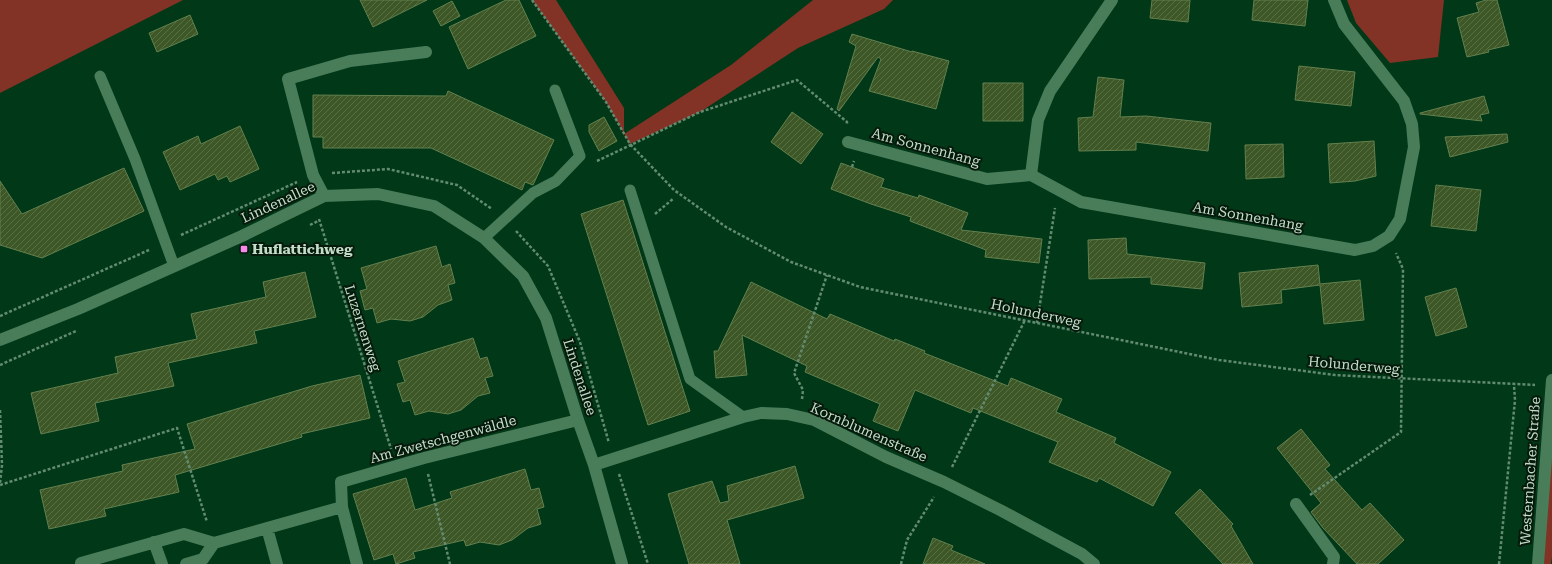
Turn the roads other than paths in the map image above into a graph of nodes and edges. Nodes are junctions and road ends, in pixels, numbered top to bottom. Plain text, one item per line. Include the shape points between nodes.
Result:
1 (1112, 0) edge
2 (1334, 0) edge
3 (426, 52) dead end
4 (100, 76) dead end
5 (555, 90) dead end
6 (848, 142) road end
7 (1031, 175) junction
8 (630, 190) dead end
9 (324, 196) junction
10 (484, 238) junction
11 (174, 266) junction
12 (0, 340) edge
13 (1552, 380) edge
14 (1552, 386) edge
15 (743, 417) junction
16 (578, 420) junction
17 (594, 465) junction
18 (1296, 504) road end
19 (342, 507) junction
20 (267, 528) junction
21 (154, 542) junction
22 (214, 543) junction
23 (81, 563) dead end
24 (162, 564) edge
25 (186, 564) edge
26 (277, 564) edge
27 (356, 564) edge
28 (622, 564) edge
29 (1094, 564) edge
30 (1333, 564) edge
31 (1538, 564) edge

1 - 7 street via 1050,91 1038,120
2 - 7 street, Am Sonnenhang via 1344,24 1404,101 1412,124 1414,147 1400,219 1389,236 1373,246 1355,250 1081,202
3 - 9 street via 350,61 288,79 313,175
4 - 11 lane via 135,159
5 - 10 lane via 580,156 556,181 533,192
6 - 7 street, Am Sonnenhang via 987,179
8 - 15 lane via 690,380
9 - 10 street, Lindenallee via 378,194 434,206
9 - 11 street, Lindenallee
10 - 16 street, Lindenallee via 523,276 546,318
11 - 12 street, Lindenallee
13 - 14 street, Westernbacher Straße
14 - 31 street, Westernbacher Straße
15 - 17 street, Kornblumenstraße
15 - 29 street, Kornblumenstraße via 762,413 787,414 814,420 1000,510 1082,554
16 - 17 street, Lindenallee
16 - 19 street, Am Zwetschgenwäldle via 424,458 341,482
17 - 28 street, Lindenallee
18 - 30 street via 1334,557
19 - 20 street
19 - 27 street, Am Zwetschgenwäldle
20 - 22 street
20 - 26 street
21 - 22 street via 184,534
21 - 23 street
21 - 24 street
22 - 25 street via 203,559

